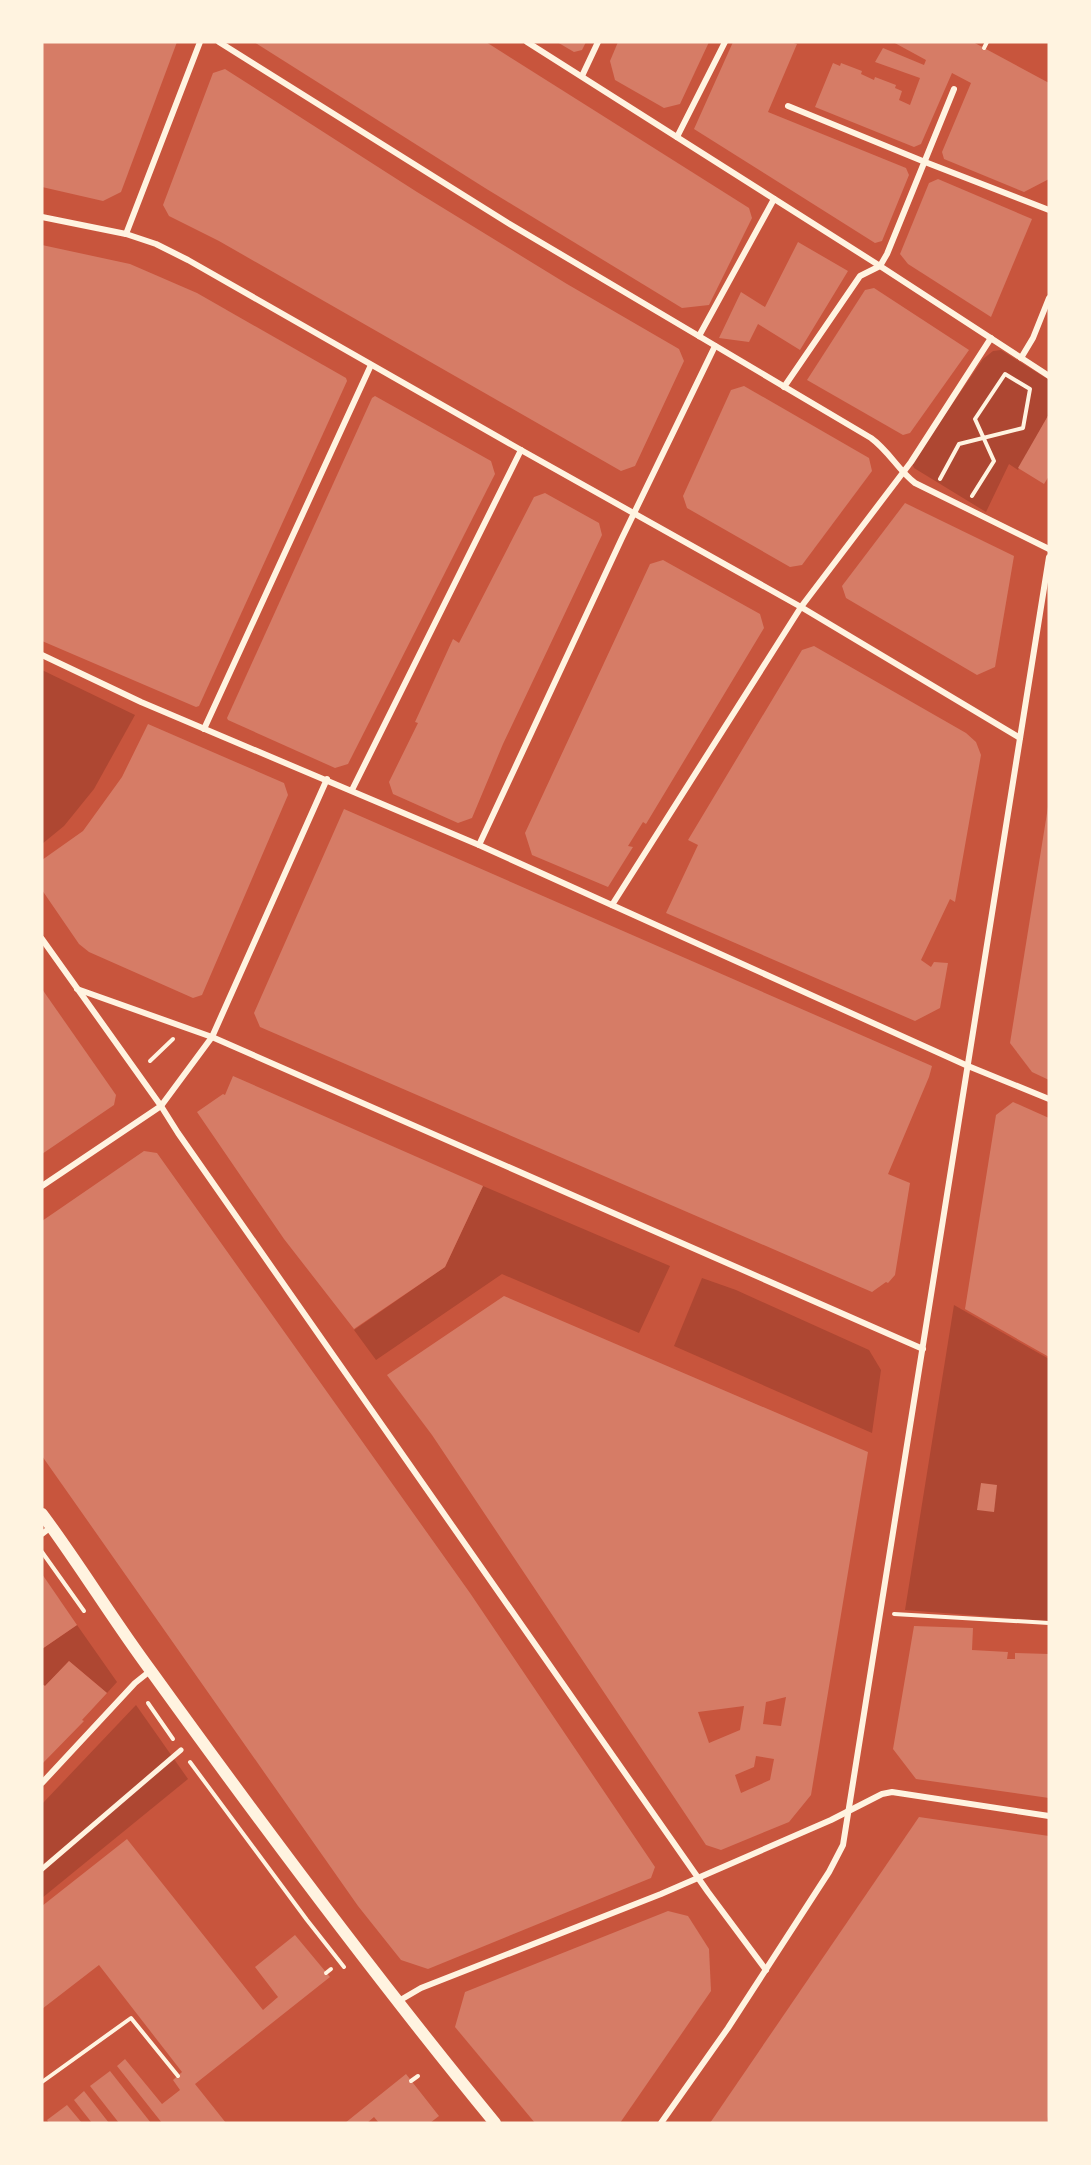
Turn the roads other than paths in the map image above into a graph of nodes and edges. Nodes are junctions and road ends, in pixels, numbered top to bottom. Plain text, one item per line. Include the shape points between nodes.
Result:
1 (200, 42) edge
2 (219, 42) edge
3 (527, 42) edge
4 (598, 42) edge
5 (725, 42) edge
6 (582, 76) junction
7 (954, 90) dead end
8 (788, 106) dead end
9 (677, 137) junction
10 (925, 162) junction
11 (774, 200) junction
12 (1049, 210) edge
13 (42, 217) edge
14 (126, 234) junction
15 (880, 266) junction
16 (1049, 298) edge
17 (699, 336) junction
18 (991, 338) junction
19 (715, 346) junction
20 (1021, 358) junction
21 (371, 365) junction
22 (1049, 376) edge
23 (784, 387) junction
24 (521, 450) junction
25 (902, 472) junction
26 (634, 513) junction
27 (1049, 549) edge
28 (1049, 557) edge
29 (801, 607) junction
30 (42, 656) edge
31 (204, 729) junction
32 (1020, 738) junction
33 (327, 779) junction
34 (352, 790) junction
35 (479, 845) junction
36 (612, 905) junction
37 (42, 939) edge
38 (76, 988) junction
39 (212, 1037) junction
40 (968, 1066) junction
41 (1049, 1099) edge
42 (161, 1106) junction
43 (42, 1186) edge
44 (923, 1349) junction
45 (42, 1514) edge
46 (47, 1531) edge
47 (150, 1671) junction
48 (181, 1750) dead end
49 (42, 1783) edge
50 (850, 1811) junction
51 (1049, 1816) edge
52 (42, 1869) edge
53 (697, 1877) junction
54 (766, 1970) junction
55 (396, 2002) junction
56 (495, 2123) edge
57 (661, 2123) edge

1 - 14 street
2 - 17 street via 508,223
3 - 6 street
4 - 6 street
5 - 9 street
6 - 9 street
7 - 10 street
8 - 10 street
9 - 11 street
10 - 12 street
10 - 15 street
11 - 15 street
11 - 17 street
13 - 14 street
14 - 21 street via 188,260
15 - 18 street
15 - 23 street via 860,276
16 - 20 street
17 - 19 street
18 - 20 street
18 - 25 street
19 - 23 street
19 - 26 street
20 - 22 street
21 - 24 street
21 - 31 street
23 - 25 street via 871,438 890,454
24 - 26 street
24 - 34 street
25 - 27 street via 915,483
25 - 29 street
26 - 29 street
26 - 35 street
28 - 32 street
29 - 32 street
29 - 36 street
30 - 31 street
31 - 33 street
32 - 40 street
33 - 34 street
33 - 39 street
34 - 35 street
35 - 36 street
36 - 40 street
37 - 38 street
38 - 39 street
38 - 42 street
39 - 42 street
39 - 44 street
40 - 41 street
40 - 44 street
42 - 43 street
42 - 53 street
44 - 50 street
45 - 46 main road
46 - 47 main road
47 - 49 street
47 - 55 main road
48 - 52 street
50 - 51 street via 873,1797 892,1792
50 - 53 street
50 - 54 street via 837,1858
53 - 54 street
53 - 55 street via 421,1988
54 - 57 street
55 - 56 main road

